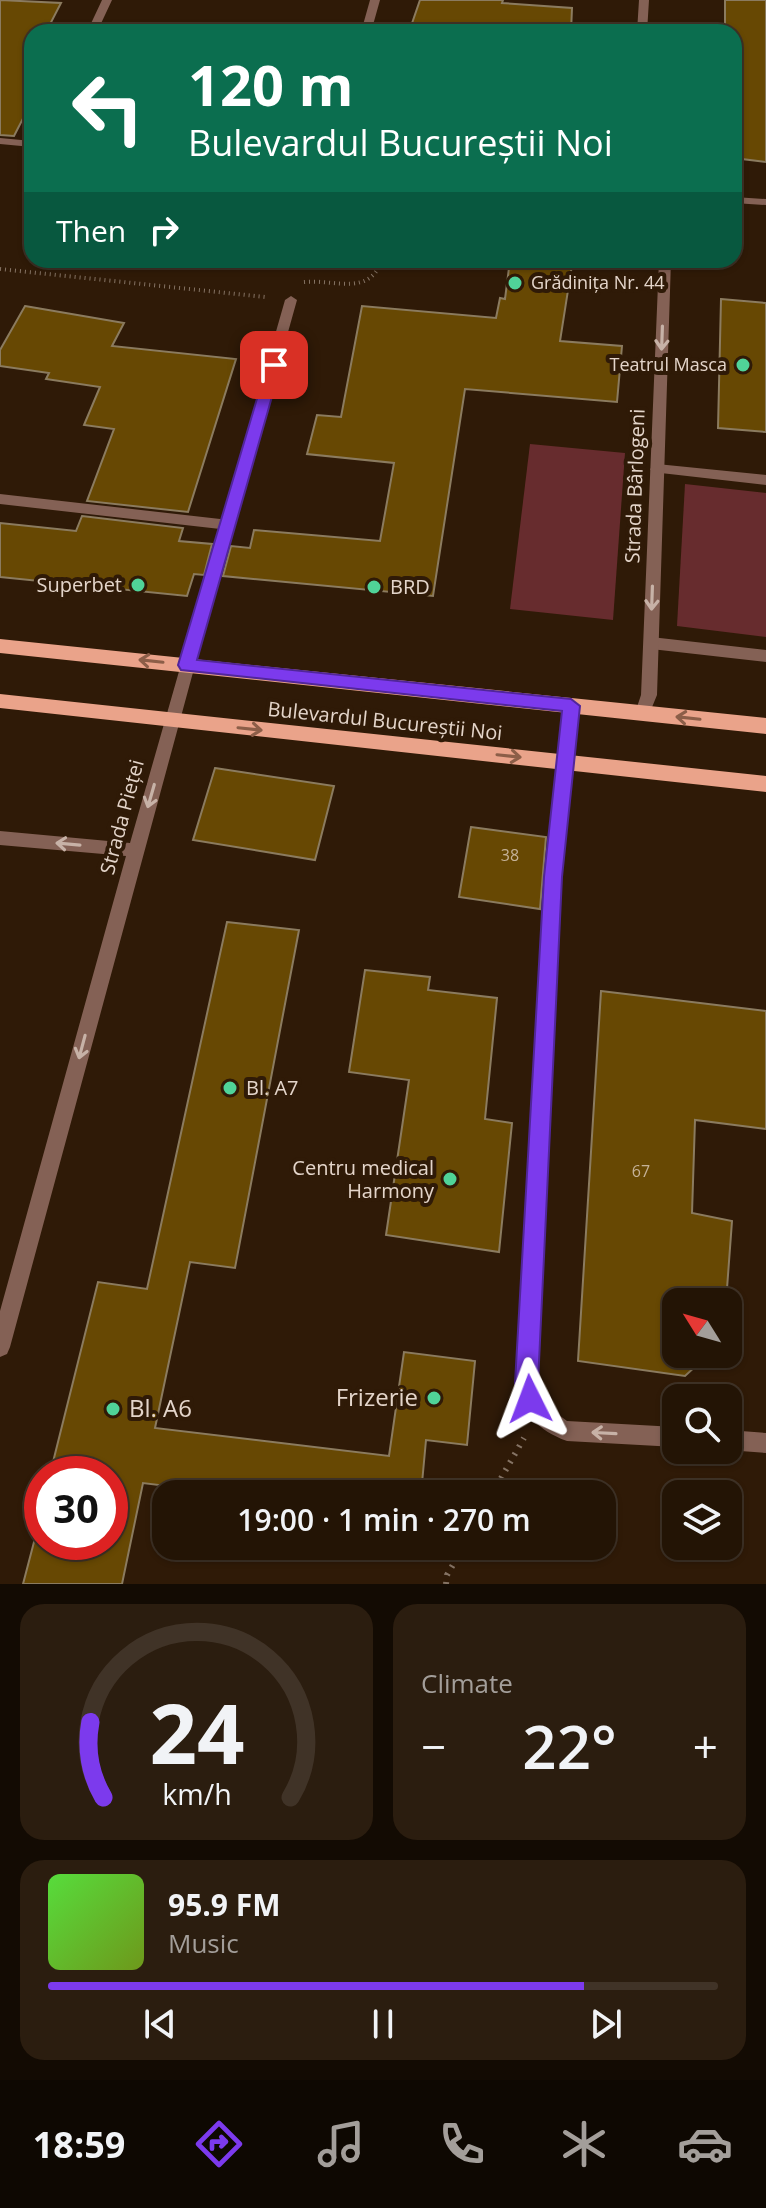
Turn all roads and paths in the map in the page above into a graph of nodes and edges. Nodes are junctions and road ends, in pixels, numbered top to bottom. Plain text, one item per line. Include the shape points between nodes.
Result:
1 (107, 0) edge
2 (375, 0) edge
3 (644, 0) edge
4 (96, 24) edge
5 (368, 24) edge
6 (642, 24) edge
7 (0, 141) edge
8 (24, 143) edge
9 (742, 200) edge
10 (766, 202) edge
11 (381, 268) edge
12 (665, 268) edge
13 (0, 269) edge
14 (291, 300) junction
15 (657, 469) junction
16 (766, 480) edge
17 (0, 499) edge
18 (229, 525) junction
19 (651, 643) junction
20 (0, 646) edge
21 (766, 656) edge
22 (187, 665) junction
23 (0, 701) edge
24 (571, 706) junction
25 (643, 713) junction
26 (172, 721) junction
27 (766, 726) edge
28 (567, 762) junction
29 (766, 784) edge
30 (0, 838) edge
31 (136, 850) junction
32 (0, 1347) edge
33 (538, 1413) junction
34 (662, 1436) edge
35 (742, 1441) edge
36 (766, 1443) edge
37 (500, 1480) edge
38 (456, 1560) edge
39 (446, 1584) edge

1 - 4 street
2 - 5 street
3 - 6 street
7 - 8 street
9 - 10 street
11 - 14 path via 373,280 360,284 301,283
12 -> 15 street, Strada Bârlogeni
13 - 14 path
14 - 18 street, Strada Pieței
15 - 16 street
15 -> 19 street, Strada Bârlogeni
17 - 18 street
18 - 22 street, Strada Pieței
19 - 21 street
19 - 25 street, Strada Bârlogeni
22 -> 20 main road, Bulevardul Bucureștii Noi
22 - 24 main road, Bulevardul Bucureștii Noi
22 - 26 street, Strada Pieței
23 - 26 main road, Bulevardul Bucureștii Noi
24 - 25 main road, Bulevardul Bucureștii Noi
24 - 28 street
27 -> 25 main road, Bulevardul Bucureștii Noi
26 -> 28 main road, Bulevardul Bucureștii Noi
26 -> 31 street, Strada Pieței
28 - 29 main road, Bulevardul Bucureștii Noi
28 - 33 street via 553,877 526,1383
31 -> 30 street
31 -> 32 street, Strada Pieței
34 -> 33 street via 567,1431
33 - 37 path
35 - 36 street
38 - 39 path

